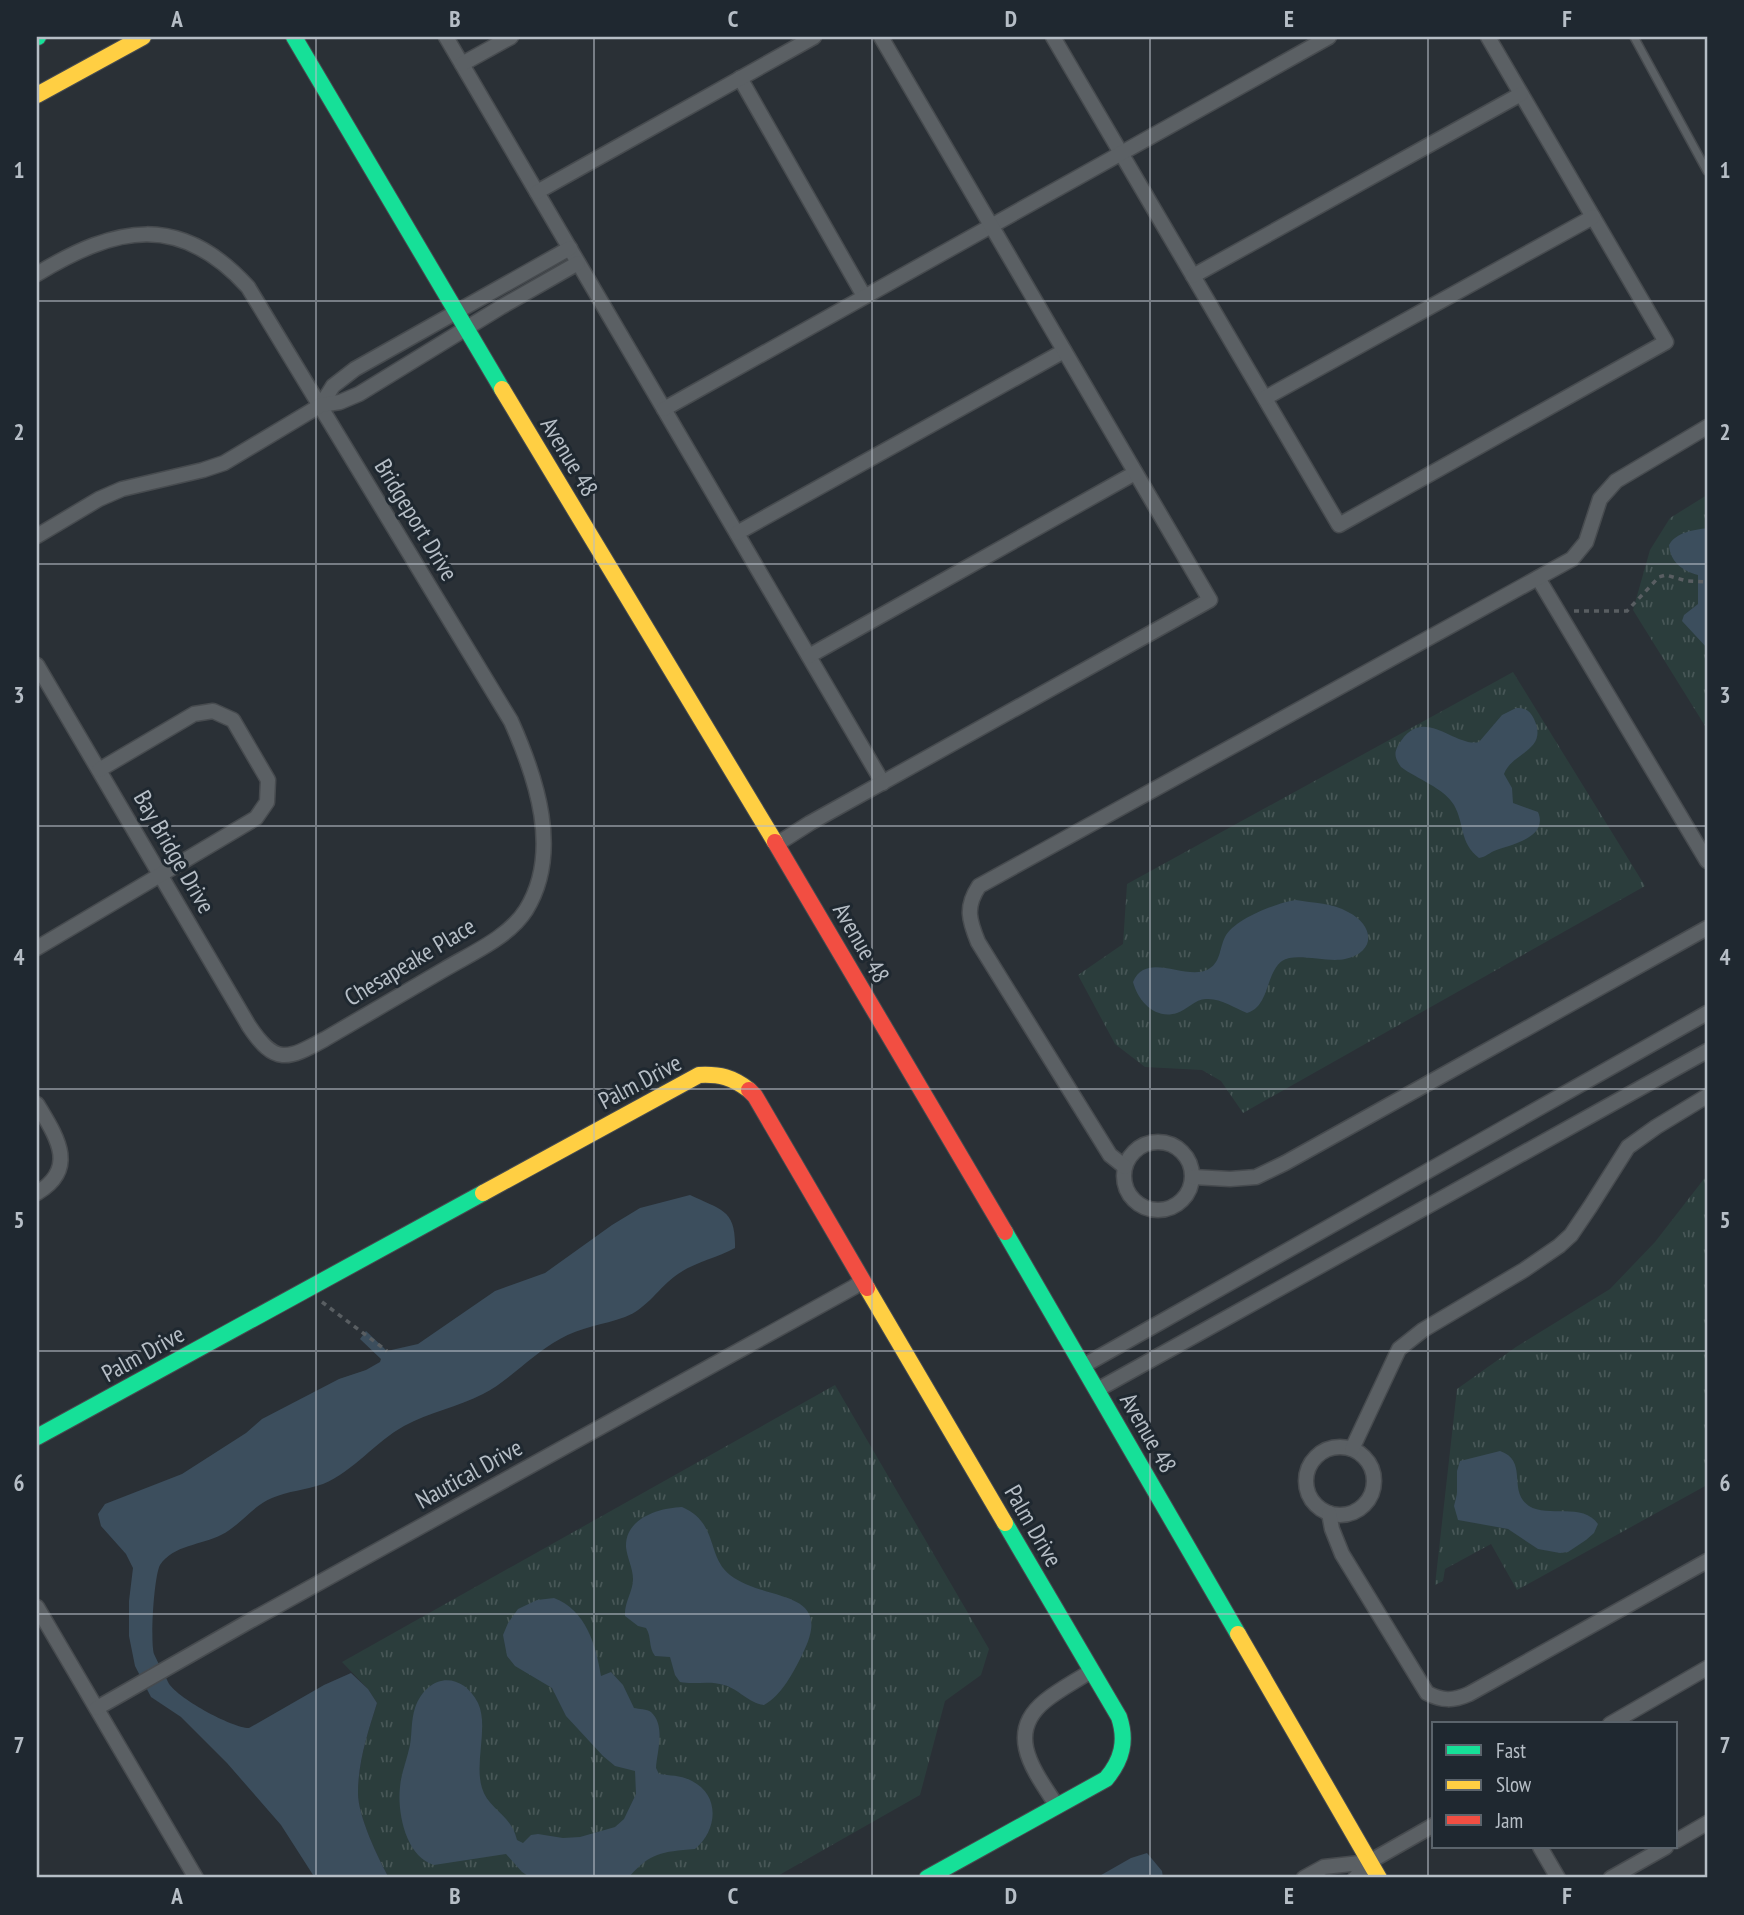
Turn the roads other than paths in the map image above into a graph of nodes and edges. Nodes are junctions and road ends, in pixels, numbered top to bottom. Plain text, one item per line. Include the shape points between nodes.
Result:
1 (143, 37) edge
2 (295, 37) edge
3 (446, 37) edge
4 (511, 37) edge
5 (814, 37) edge
6 (881, 37) edge
7 (1053, 37) edge
8 (1327, 37) edge
9 (1488, 37) edge
10 (1633, 37) edge
11 (462, 64) junction
12 (740, 78) junction
13 (1521, 94) junction
14 (37, 95) edge
15 (1121, 153) junction
16 (1707, 171) edge
17 (537, 192) junction
18 (1592, 217) junction
19 (991, 226) junction
20 (570, 248) junction
21 (578, 263) junction
22 (37, 274) edge
23 (1193, 276) junction
24 (864, 296) junction
25 (454, 312) junction
26 (466, 330) junction
27 (1064, 351) junction
28 (355, 369) junction
29 (367, 389) junction
30 (1265, 398) junction
31 (321, 405) junction
32 (664, 409) junction
33 (1707, 427) edge
34 (1135, 473) junction
35 (737, 533) junction
36 (37, 536) edge
37 (1538, 578) junction
38 (809, 656) junction
39 (37, 665) edge
40 (99, 770) junction
41 (883, 783) junction
42 (1702, 838) edge
43 (777, 844) junction
44 (1707, 861) edge
45 (160, 875) junction
46 (541, 878) joint
47 (1707, 928) edge
48 (37, 948) edge
49 (1707, 1013) edge
50 (1707, 1051) edge
51 (278, 1055) joint
52 (1707, 1096) edge
53 (37, 1104) edge
54 (1125, 1167) junction
55 (1192, 1177) junction
56 (37, 1194) edge
57 (862, 1280) junction
58 (1083, 1366) junction
59 (1097, 1390) junction
60 (37, 1437) edge
61 (1352, 1449) junction
62 (1329, 1513) junction
63 (1707, 1561) edge
64 (37, 1607) edge
65 (1707, 1668) edge
66 (1091, 1671) junction
67 (97, 1708) junction
68 (1613, 1722) edge
69 (1056, 1806) junction
70 (1707, 1823) edge
71 (1432, 1826) edge
72 (1678, 1840) edge
73 (1541, 1848) edge
74 (1664, 1848) edge
75 (1369, 1862) junction
76 (197, 1878) edge
77 (927, 1878) edge
78 (1304, 1878) edge
79 (1355, 1878) edge
80 (1379, 1878) edge
81 (1558, 1878) edge
82 (1611, 1878) edge

1 - 14 main road
2 - 25 main road, Avenue 48
3 - 11 street
4 - 11 street
5 - 12 street
6 - 19 street
7 - 15 street
8 - 15 street
9 - 13 street
10 - 16 lane
11 - 17 street
12 - 17 street
12 - 24 street
13 - 18 street
13 - 23 street
15 - 19 street
15 - 23 street
17 - 20 street
18 - 30 street
18 - 30 street via 1666,342 1339,525
19 - 24 street
19 - 27 street
20 - 21 street
20 - 25 street
21 - 26 street
21 - 32 street
22 - 31 street, Bridgeport Drive via 81,248 112,237 167,236 200,247 230,267 248,287
23 - 30 street
24 - 32 street
25 - 26 main road, Avenue 48
25 - 28 street
26 - 29 street
26 - 43 main road, Avenue 48
27 - 34 street
27 - 35 street
28 - 29 street
28 - 31 street via 333,386
29 - 31 street
31 - 36 street via 223,463 122,489
31 - 46 street, Bridgeport Drive via 511,721 529,762 540,810 544,842
32 - 35 street
33 - 37 street via 1616,481 1600,499 1586,542 1572,559
34 - 38 street
34 - 41 street via 1210,600
35 - 38 street
37 - 42 street
37 - 54 street via 979,886 970,899 968,917 978,943 1110,1155
38 - 41 street
39 - 40 street, Bay Bridge Drive
40 - 45 street, Bay Bridge Drive
40 - 45 street via 194,715 213,711 233,720 268,780 267,802 256,818
41 - 43 street
42 - 44 street
43 - 58 main road, Avenue 48
45 - 48 street
45 - 51 street, Bay Bridge Drive via 248,1026 262,1047
46 - 51 street, Chesapeake Place via 526,911 500,936 302,1052
47 - 55 street via 1285,1163 1256,1177
49 - 58 street
50 - 59 street
52 - 61 street via 1629,1147 1559,1246 1399,1349
53 - 56 street via 61,1153 61,1167 54,1179
54 - 55 street via 1137,1149 1157,1142 1178,1148 1186,1156
54 - 55 street via 1124,1179 1133,1200 1153,1210 1175,1206 1184,1198
57 - 60 main road, Palm Drive via 755,1097 733,1076 699,1075
57 - 66 main road, Palm Drive
57 - 67 street, Nautical Drive
58 - 59 main road, Avenue 48
59 - 75 main road, Avenue 48
61 - 62 street via 1369,1464 1373,1487 1362,1507 1352,1513
61 - 62 street via 1321,1452 1308,1469 1307,1490 1319,1508
62 - 63 street via 1342,1554 1427,1693 1441,1700 1469,1694
64 - 67 street
65 - 68 street
66 - 69 street via 1042,1703 1024,1737 1031,1765
66 - 69 main road, Palm Drive via 1124,1729 1121,1758 1107,1779
67 - 76 street
69 - 77 main road, Palm Drive
70 - 72 street
71 - 75 street
73 - 81 street
74 - 82 street
75 - 78 street via 1324,1867
75 - 79 street
75 - 80 main road, Avenue 48

